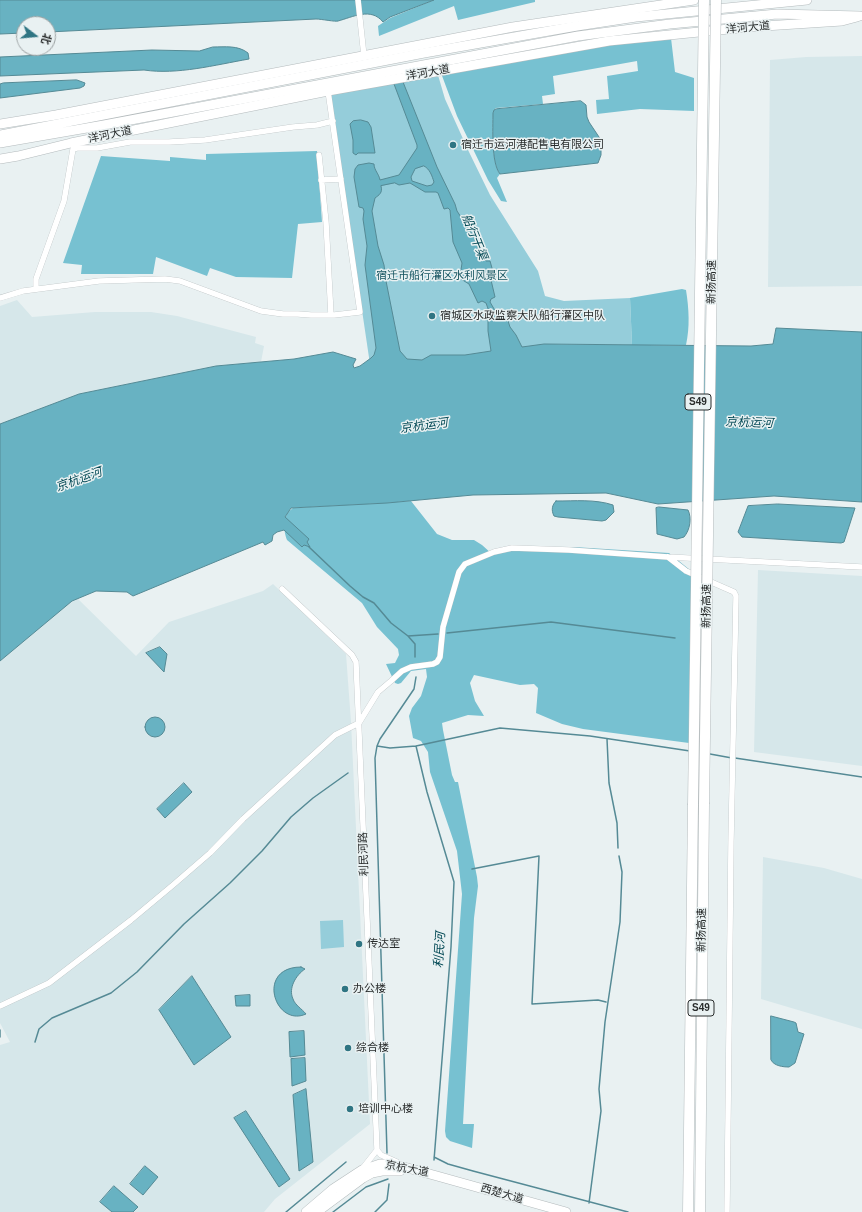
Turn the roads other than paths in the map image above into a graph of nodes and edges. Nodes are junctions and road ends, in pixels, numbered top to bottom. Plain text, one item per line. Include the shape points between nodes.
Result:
1 (358, 0) edge
2 (694, 0) edge
3 (704, 0) edge
4 (716, 0) edge
5 (807, 0) edge
6 (861, 16) edge
7 (364, 56) junction
8 (328, 91) junction
9 (332, 121) junction
10 (0, 124) edge
11 (63, 130) junction
12 (0, 131) edge
13 (0, 135) edge
14 (0, 143) edge
15 (0, 150) edge
16 (319, 155) dead end
17 (0, 158) edge
18 (341, 179) junction
19 (321, 180) junction
20 (36, 290) junction
21 (0, 298) edge
22 (331, 315) junction
23 (668, 557) junction
24 (862, 567) edge
25 (282, 589) dead end
26 (359, 723) junction
27 (0, 1006) edge
28 (377, 1150) junction
29 (359, 1172) junction
30 (437, 1176) junction
31 (306, 1212) edge
32 (318, 1212) edge
33 (566, 1212) edge
34 (688, 1212) edge
35 (700, 1212) edge
36 (727, 1212) edge

1 - 7 street
2 - 7 main road via 513,27
3 - 34 highway, 新扬高速 / S49, bridge
4 - 35 highway, 新扬高速 / S49, bridge
5 - 11 main road, 洋河大道 via 668,13 577,26 78,120
6 - 8 main road, 洋河大道 via 842,21 609,41
6 - 11 main road, 洋河大道 via 783,14 640,27 578,36 81,130
7 - 10 main road
8 - 9 street
8 - 17 main road, 洋河大道
9 - 18 street
9 - 20 street via 205,140 130,142 73,149 64,201 36,279
11 - 12 main road
11 - 13 main road, 洋河大道
11 - 14 main road, 洋河大道
11 - 15 main road via 35,142
16 - 19 street
18 - 19 street
18 - 22 street via 360,312
19 - 22 street
20 - 21 street
20 - 22 street via 103,281 172,279 261,311 289,315
23 - 24 street
23 - 26 street via 512,548 494,552 465,564 459,572 443,627 440,657 437,662 402,671 378,692
23 - 36 street via 686,571 734,592 736,596
25 - 26 street, 利民河路 via 352,655 356,662
26 - 27 street via 336,735 210,853 131,920 49,983
26 - 28 street, 利民河路
28 - 29 street
28 - 30 street via 381,1155
29 - 30 main road, 京杭大道 via 370,1166 392,1164
29 - 31 main road, 京杭大道 via 333,1189
30 - 32 main road, 京杭大道 via 395,1170 372,1173
30 - 33 main road, 西楚大道

